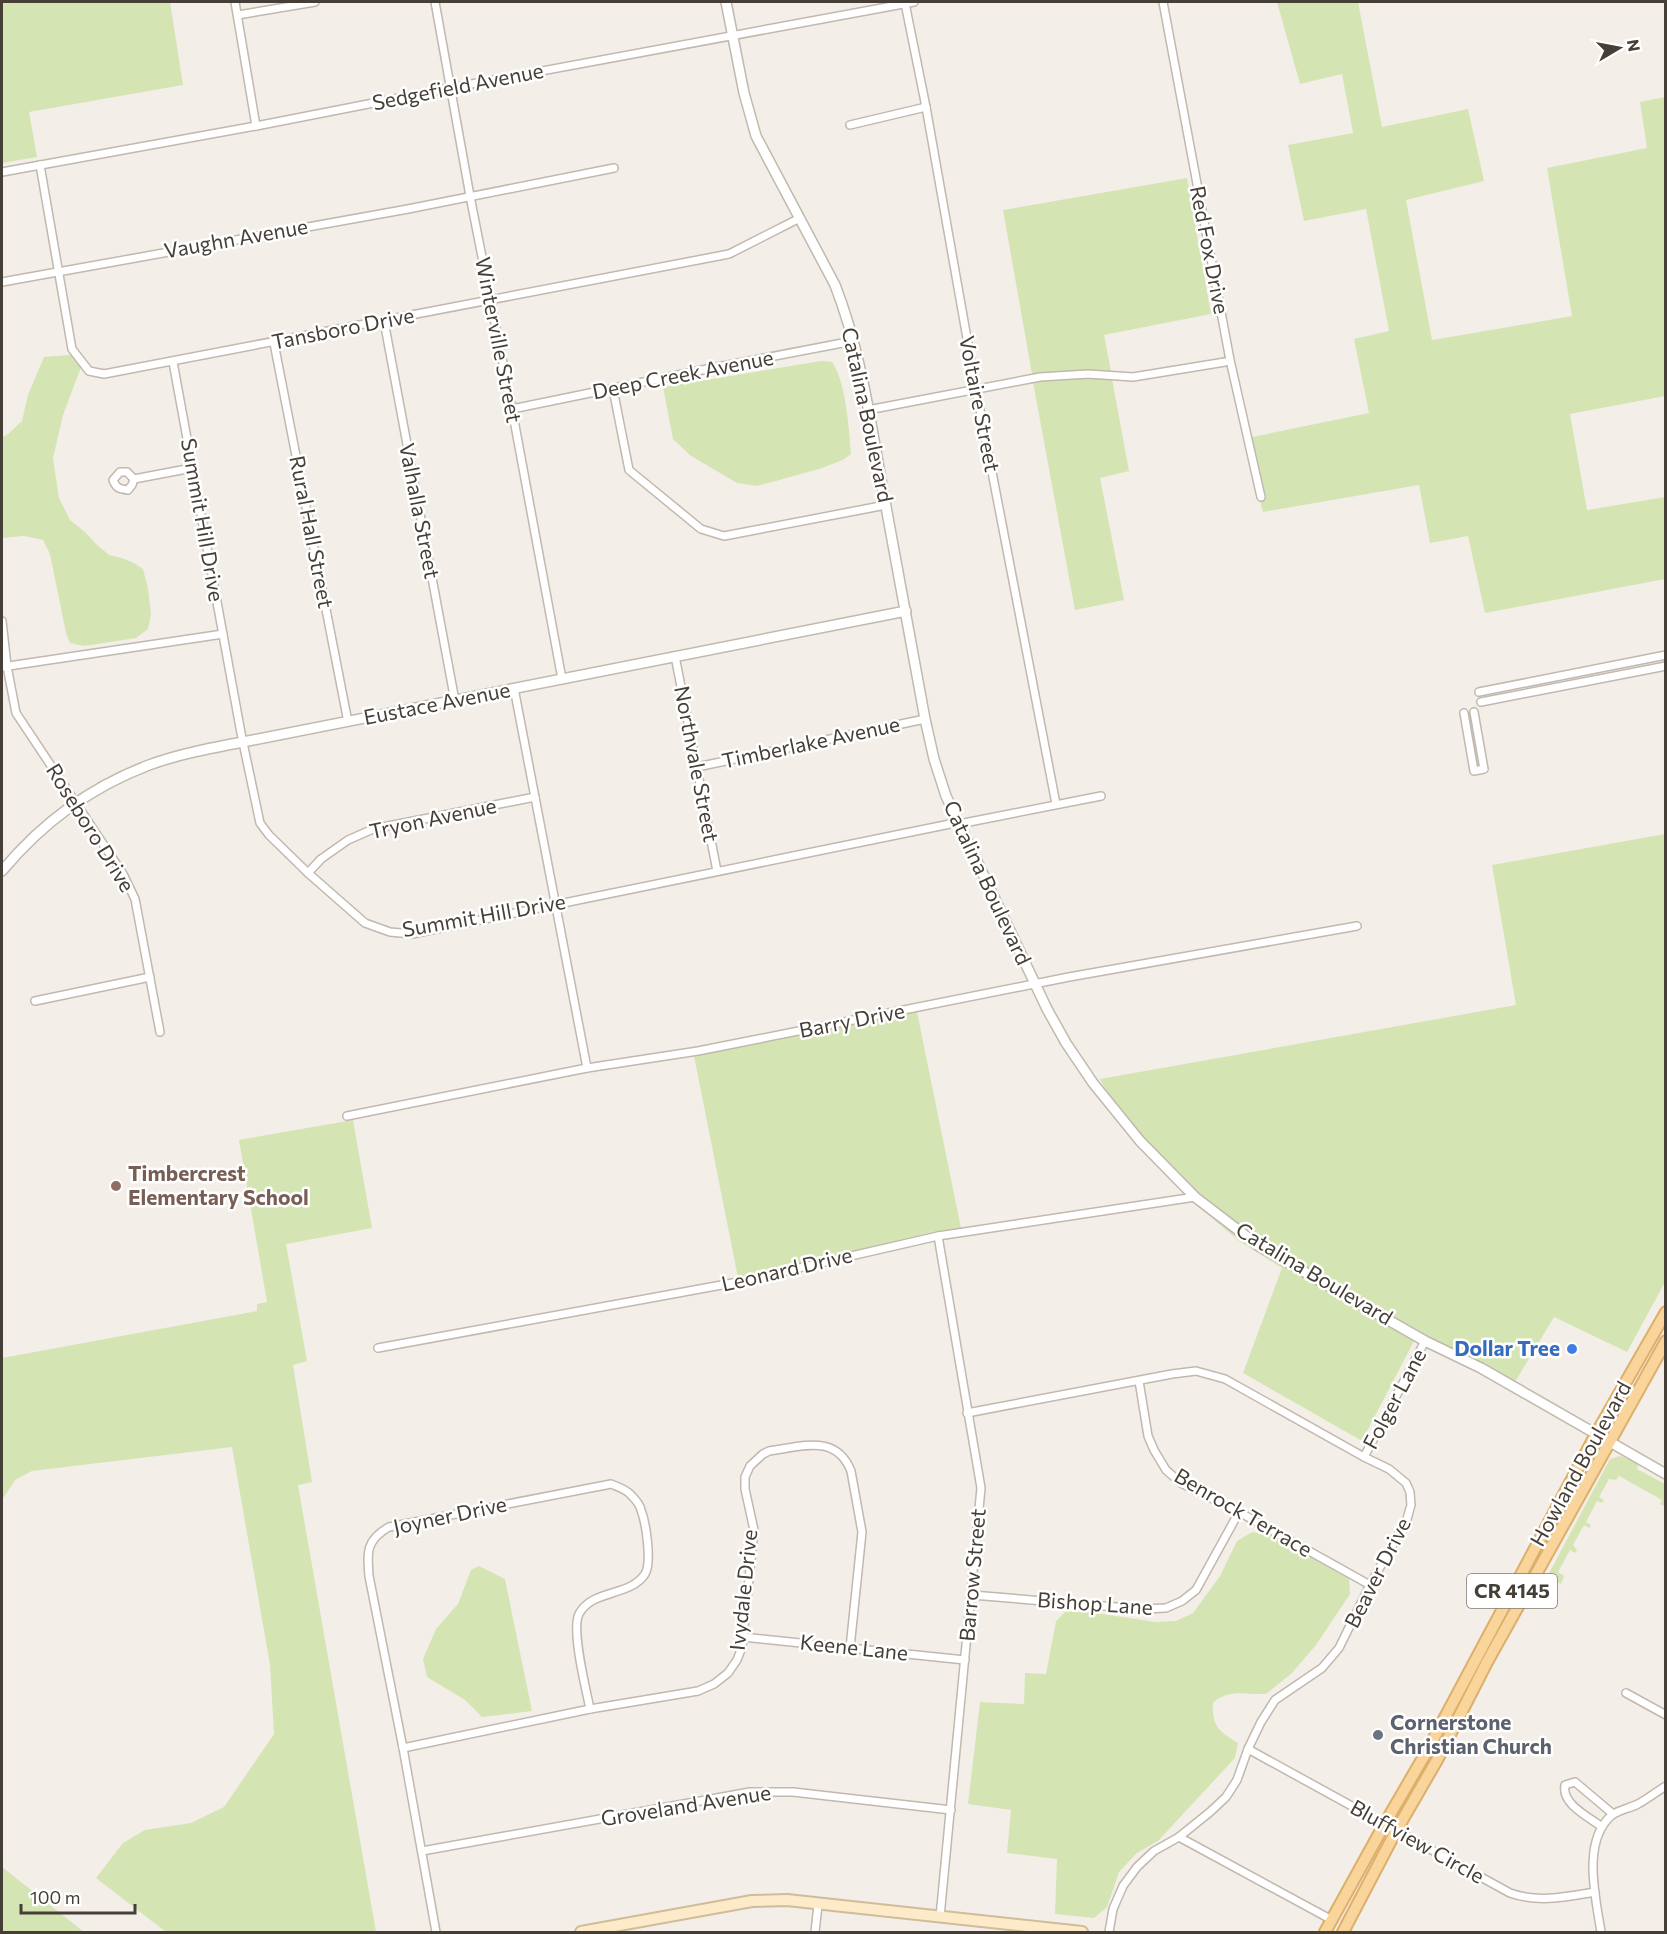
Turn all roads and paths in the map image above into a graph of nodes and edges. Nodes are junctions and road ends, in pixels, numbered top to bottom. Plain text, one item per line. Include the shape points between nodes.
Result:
1 (236, 2) edge
2 (315, 2) edge
3 (435, 2) edge
4 (726, 2) edge
5 (914, 2) edge
6 (1163, 2) edge
7 (905, 3) junction
8 (238, 15) junction
9 (732, 35) junction
10 (450, 88) junction
11 (926, 107) junction
12 (850, 125) dead end
13 (256, 126) junction
14 (39, 165) junction
15 (614, 168) dead end
16 (2, 172) edge
17 (470, 196) junction
18 (800, 218) junction
19 (58, 271) junction
20 (2, 282) edge
21 (491, 301) junction
22 (384, 321) junction
23 (853, 341) junction
24 (274, 343) junction
25 (173, 362) junction
26 (1225, 362) dead end
27 (613, 389) junction
28 (975, 389) junction
29 (512, 410) junction
30 (868, 410) junction
31 (192, 468) junction
32 (134, 479) dead end
33 (1261, 496) dead end
34 (886, 505) junction
35 (906, 611) junction
36 (2, 621) edge
37 (223, 634) junction
38 (1665, 655) edge
39 (675, 656) junction
40 (1665, 666) edge
41 (4, 667) edge
42 (1600, 668) junction
43 (1602, 678) junction
44 (562, 679) junction
45 (514, 688) junction
46 (1479, 692) dead end
47 (455, 700) junction
48 (1481, 702) dead end
49 (1474, 712) dead end
50 (1464, 713) dead end
51 (925, 719) junction
52 (348, 722) junction
53 (243, 742) junction
54 (697, 767) junction
55 (1101, 796) dead end
56 (535, 797) junction
57 (76, 802) junction
58 (1056, 804) junction
59 (959, 824) junction
60 (2, 870) edge
61 (717, 871) junction
62 (308, 873) junction
63 (555, 904) junction
64 (1357, 926) dead end
65 (150, 977) junction
66 (1035, 984) junction
67 (34, 1001) dead end
68 (159, 1032) dead end
69 (587, 1068) junction
70 (347, 1116) dead end
71 (1195, 1197) junction
72 (938, 1236) junction
73 (1665, 1312) edge
74 (1425, 1341) junction
75 (1665, 1341) edge
76 (378, 1348) dead end
77 (1139, 1380) junction
78 (967, 1413) junction
79 (1596, 1434) junction
80 (1610, 1442) junction
81 (1364, 1457) junction
82 (1665, 1474) edge
83 (1239, 1512) junction
84 (1370, 1586) junction
85 (972, 1595) junction
86 (743, 1637) junction
87 (850, 1648) junction
88 (965, 1660) junction
89 (1626, 1693) dead end
90 (590, 1709) junction
91 (1665, 1715) edge
92 (403, 1748) junction
93 (1248, 1749) junction
94 (1665, 1786) edge
95 (951, 1810) junction
96 (1613, 1814) junction
97 (1384, 1825) junction
98 (1602, 1827) junction
99 (1396, 1831) junction
100 (1179, 1837) junction
101 (422, 1851) junction
102 (1595, 1892) junction
103 (818, 1905) junction
104 (940, 1917) junction
105 (1332, 1920) junction
106 (596, 1931) edge
107 (1348, 1931) edge
108 (436, 1932) edge
109 (581, 1932) edge
110 (815, 1932) edge
111 (1082, 1932) edge
112 (1109, 1932) edge
113 (1325, 1932) edge
114 (1601, 1932) edge

1 - 8 street
2 - 8 street
3 - 10 street, Winterville Street
4 - 9 street, Catalina Boulevard
5 - 7 street, Sedgefield Avenue
6 - 33 street, Red Fox Drive via 1230,360
7 - 9 street, Sedgefield Avenue
7 - 11 street, Voltaire Street
8 - 13 street
9 - 10 street, Sedgefield Avenue
9 - 18 street, Catalina Boulevard via 756,135
10 - 13 street, Sedgefield Avenue
10 - 17 street, Winterville Street
11 - 12 street
11 - 28 street, Voltaire Street
13 - 14 street, Sedgefield Avenue
14 - 16 street, Sedgefield Avenue
14 - 19 street, Tansboro Drive
15 - 17 street, Vaughn Avenue
17 - 19 street, Vaughn Avenue
17 - 21 street, Winterville Street
18 - 21 street, Tansboro Drive via 729,254
18 - 23 street, Catalina Boulevard via 835,285
19 - 20 street, Vaughn Avenue
19 - 25 street, Tansboro Drive via 72,349 89,371 104,375
21 - 22 street, Tansboro Drive
21 - 29 street, Winterville Street
22 - 24 street, Tansboro Drive
22 - 47 street, Valhalla Street
23 - 27 street, Deep Creek Avenue
23 - 30 street, Catalina Boulevard
24 - 25 street, Tansboro Drive
24 - 52 street, Rural Hall Street
25 - 31 street, Summit Hill Drive
26 - 28 street via 1133,376 1040,376
27 - 29 street, Deep Creek Avenue
27 - 34 street via 629,470 701,530 724,536
28 - 30 street
28 - 58 street, Voltaire Street
29 - 44 street, Winterville Street
30 - 34 street, Catalina Boulevard
31 - 32 street
31 - 37 street, Summit Hill Drive
34 - 35 street, Catalina Boulevard
35 - 39 street, Eustace Avenue
35 - 51 street, Catalina Boulevard
36 - 41 street, Roseboro Drive
37 - 41 street
37 - 53 street, Summit Hill Drive
38 - 42 street
39 - 44 street, Eustace Avenue
39 - 54 street, Northvale Street
40 - 43 street
41 - 57 street, Roseboro Drive via 16,712
42 - 43 street
42 - 46 street
43 - 48 street
44 - 45 street, Eustace Avenue
45 - 47 street, Eustace Avenue
45 - 56 street
47 - 52 street, Eustace Avenue
49 - 50 street via 1484,769 1474,771
51 - 54 street, Timberlake Avenue
51 - 59 street, Catalina Boulevard via 934,759
52 - 53 street, Eustace Avenue
53 - 57 street, Eustace Avenue via 149,765
53 - 62 street, Summit Hill Drive via 260,823
54 - 61 street, Northvale Street
55 - 58 street, Summit Hill Drive
56 - 62 street, Tryon Avenue via 374,829 348,840
56 - 63 street
57 - 60 street, Eustace Avenue via 40,830
57 - 65 street, Roseboro Drive via 135,899
58 - 59 street, Summit Hill Drive
59 - 61 street, Summit Hill Drive
59 - 66 street, Catalina Boulevard
61 - 63 street, Summit Hill Drive
62 - 63 street, Summit Hill Drive via 365,923 390,932 412,934
63 - 69 street
64 - 66 street, Barry Drive
65 - 67 street
65 - 68 street, Roseboro Drive
66 - 69 street, Barry Drive via 698,1051
66 - 71 street, Catalina Boulevard via 1066,1043 1093,1083 1140,1141
69 - 70 street, Barry Drive
71 - 72 street, Leonard Drive
71 - 74 street, Catalina Boulevard via 1259,1246
72 - 76 street, Leonard Drive via 738,1282
72 - 78 street, Barrow Street
73 - 79 main road, Howland Boulevard / CR 4145
74 - 79 street, Catalina Boulevard via 1481,1368
74 - 81 street, Folger Lane
75 - 80 main road, Howland Boulevard / CR 4145
77 - 78 street, Beaver Drive
77 - 81 street, Beaver Drive via 1196,1371 1225,1379
77 - 83 street, Benrock Terrace via 1148,1436 1167,1470 1181,1483
78 - 85 street, Barrow Street via 981,1488
79 - 80 street, Catalina Boulevard
79 - 97 main road, Howland Boulevard / CR 4145
80 - 82 street, Catalina Boulevard
80 - 99 main road, Howland Boulevard / CR 4145
81 - 84 street, Beaver Drive via 1406,1483 1411,1505
83 - 84 street, Benrock Terrace
83 - 85 street, Bishop Lane via 1201,1583 1182,1601 1166,1608
84 - 93 street, Beaver Drive via 1339,1648 1322,1668 1275,1700
85 - 88 street, Barrow Street
86 - 87 street, Keene Lane
86 - 87 street, Ivydale Drive via 754,1530 745,1489 750,1466 769,1451 823,1445 848,1463 862,1532
86 - 90 street, Ivydale Drive via 737,1660 714,1684 698,1691
87 - 88 street, Keene Lane
88 - 95 street, Barrow Street
89 - 91 street
90 - 92 street, Ivydale Drive
90 - 92 street, Joyner Drive via 576,1631 578,1616 595,1599 639,1580 649,1559 641,1509 630,1494 611,1484 389,1527 373,1539 367,1552 369,1576
92 - 101 street, Joyner Drive
93 - 97 street, Bluffview Circle
93 - 100 street, Beaver Drive via 1226,1797
94 - 96 street
95 - 101 street, Groveland Avenue via 793,1792 750,1792
95 - 104 street, Barrow Street
96 - 98 street
96 - 98 street via 1575,1782 1565,1785 1569,1802
97 - 99 street, Bluffview Circle
97 - 105 main road, Howland Boulevard / CR 4145
98 - 102 street via 1594,1850
99 - 102 street, Bluffview Circle via 1524,1898 1552,1899
99 - 107 main road, Howland Boulevard / CR 4145
100 - 105 street
100 - 112 street, Beaver Drive via 1137,1866 1123,1886
101 - 108 street, Joyner Drive
102 - 114 street
103 - 104 main road
103 - 106 main road via 786,1900 752,1901
103 - 110 street
104 - 111 main road
105 - 113 main road, Howland Boulevard / CR 4145
106 - 109 main road

